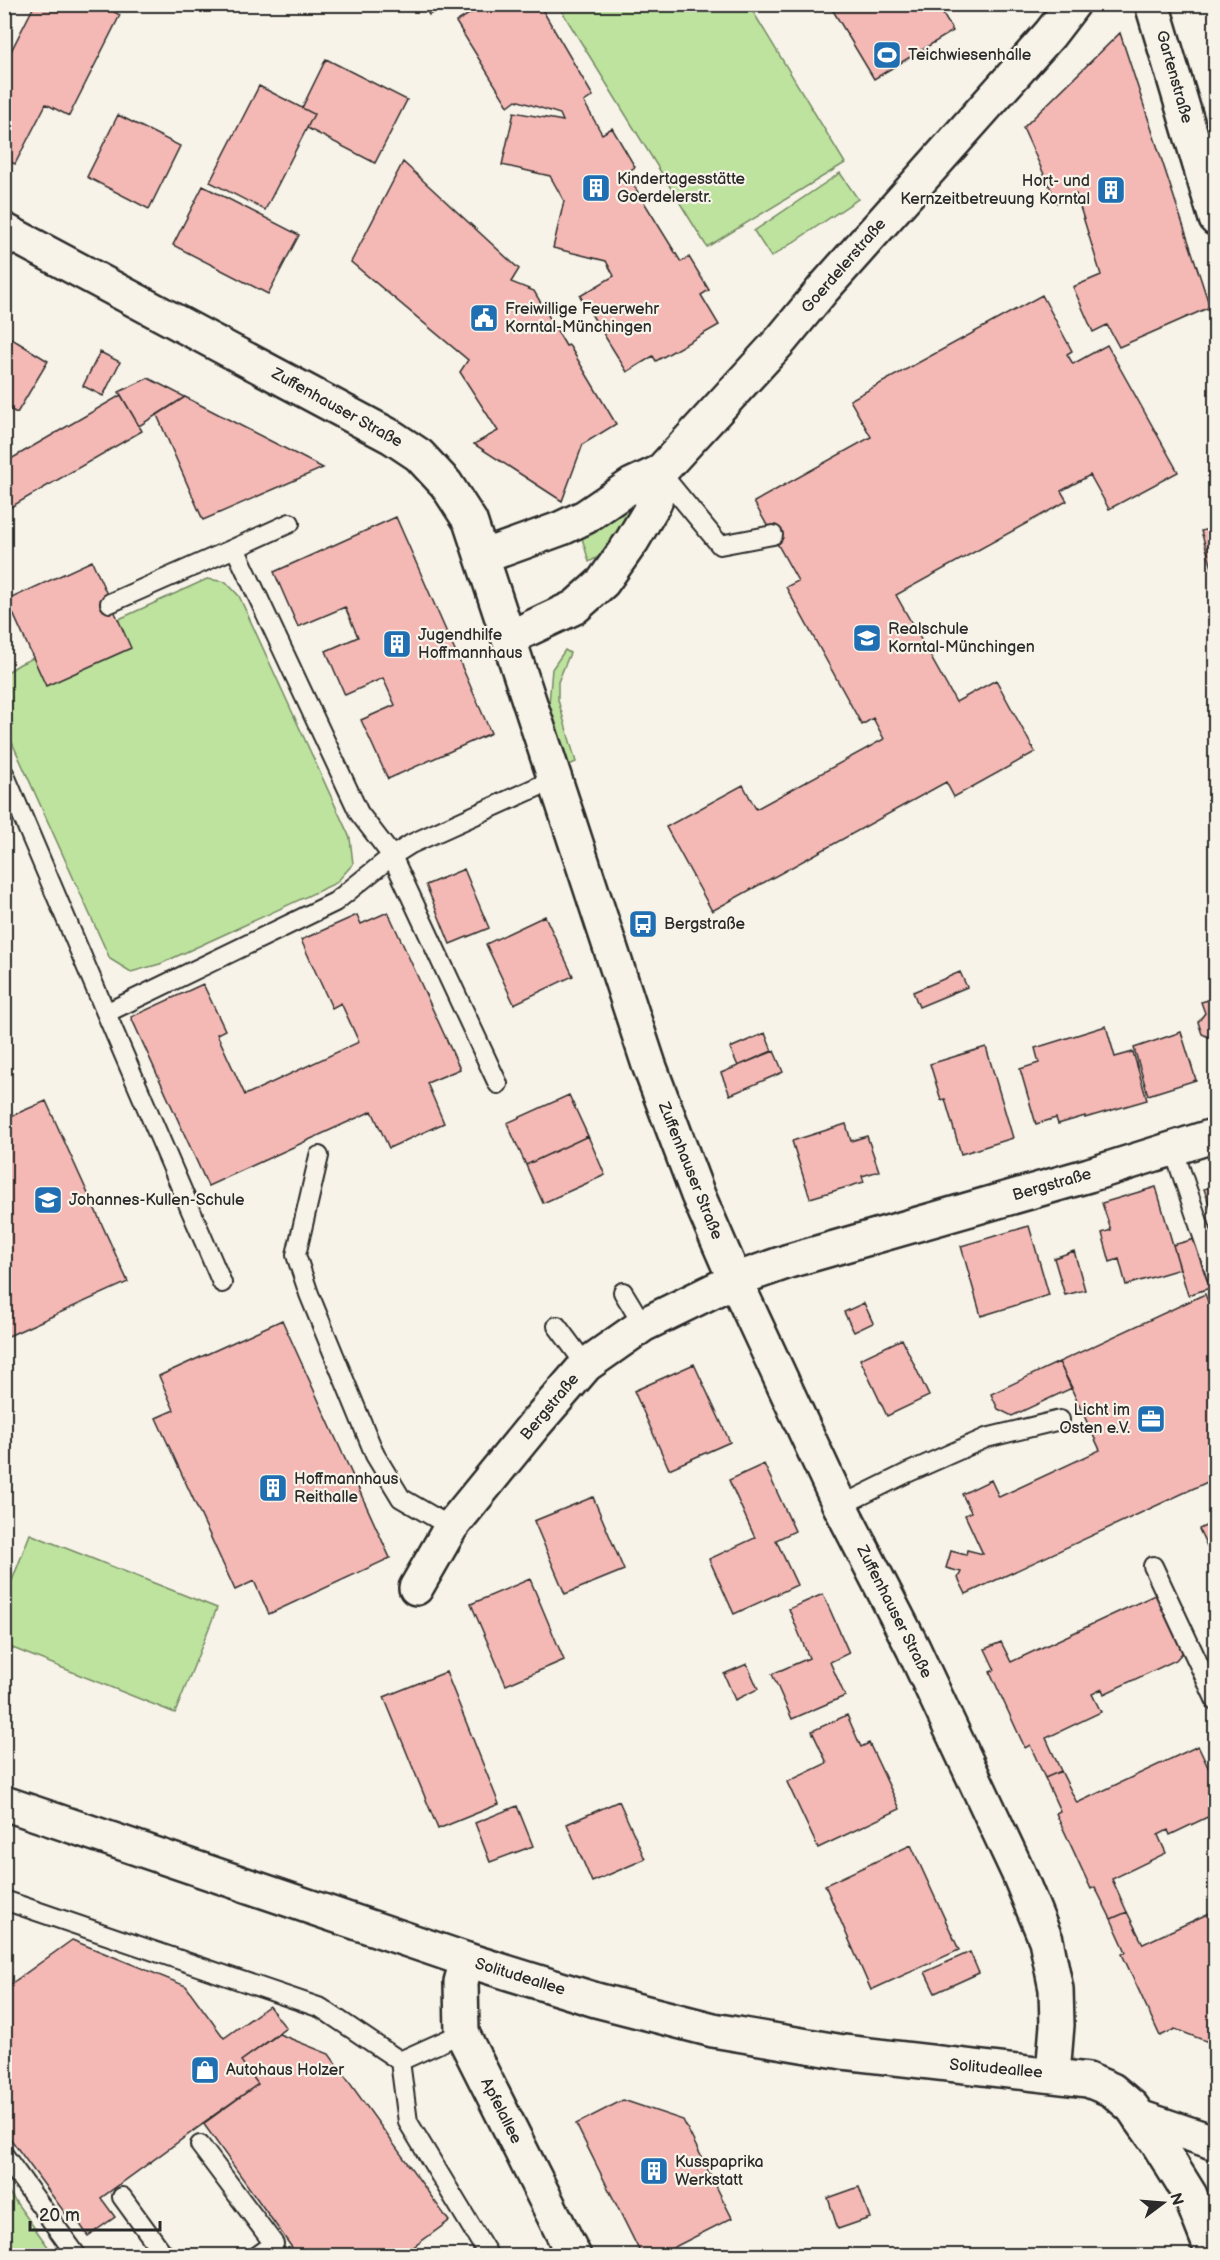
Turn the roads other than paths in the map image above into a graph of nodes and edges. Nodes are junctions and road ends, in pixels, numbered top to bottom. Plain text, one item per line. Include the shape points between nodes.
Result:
1 (1073, 4) edge
2 (1152, 4) edge
3 (1215, 219) edge
4 (4, 230) edge
5 (660, 472) junction
6 (290, 523) dead end
7 (773, 535) dead end
8 (235, 548) junction
9 (482, 557) junction
10 (110, 603) dead end
11 (509, 638) junction
12 (4, 773) edge
13 (555, 779) junction
14 (392, 856) junction
15 (106, 1013) junction
16 (498, 1084) dead end
17 (1215, 1135) edge
18 (1173, 1148) junction
19 (319, 1156) dead end
20 (1215, 1275) edge
21 (735, 1280) junction
22 (222, 1283) dead end
23 (623, 1292) dead end
24 (643, 1325) junction
25 (557, 1326) dead end
26 (586, 1365) junction
27 (1060, 1420) dead end
28 (840, 1506) junction
29 (451, 1527) junction
30 (1154, 1566) dead end
31 (416, 1588) dead end
32 (1215, 1701) edge
33 (4, 1803) edge
34 (4, 1900) edge
35 (467, 1960) junction
36 (462, 2033) junction
37 (400, 2061) junction
38 (1053, 2074) junction
39 (1139, 2117) junction
40 (1215, 2143) edge
41 (200, 2145) dead end
42 (4, 2155) edge
43 (122, 2197) dead end
44 (77, 2256) edge
45 (165, 2256) edge
46 (257, 2256) edge
47 (489, 2256) edge
48 (574, 2256) edge
49 (1214, 2256) edge

1 - 5 street, Goerdelerstraße via 781,340
2 - 3 street, Gartenstraße
4 - 9 street, Zuffenhauser Straße via 419,455 446,484 470,521
5 - 7 lane via 720,545
5 - 9 street, Goerdelerstraße via 562,528
5 - 11 street via 655,502 603,582 575,607
6 - 8 lane
8 - 10 lane
8 - 14 lane via 359,813
9 - 11 street, Zuffenhauser Straße
11 - 13 street, Zuffenhauser Straße
12 - 15 lane
13 - 14 lane
13 - 21 street, Zuffenhauser Straße via 649,1065
14 - 15 lane via 335,902
14 - 16 lane
15 - 22 lane
17 - 18 street, Bergstraße
18 - 20 lane
18 - 21 street, Bergstraße
19 - 29 lane via 296,1255 309,1294 375,1455 401,1498
21 - 24 street, Bergstraße
21 - 28 street, Zuffenhauser Straße
23 - 24 lane
24 - 26 street, Bergstraße
25 - 26 lane
26 - 29 street, Bergstraße
27 - 28 lane via 986,1438
28 - 38 street, Zuffenhauser Straße via 913,1648 1046,1940 1056,1989
29 - 31 street, Bergstraße
30 - 32 lane
33 - 35 street, Solitudeallee
34 - 37 lane via 321,2008
35 - 36 street, Apfelallee via 461,1982
35 - 38 street, Solitudeallee via 596,2001 713,2030 843,2052
36 - 37 lane
36 - 48 street, Apfelallee
37 - 47 lane via 408,2122
38 - 39 street via 1088,2080 1112,2090
39 - 40 street
39 - 49 street via 1190,2195
41 - 46 lane via 274,2244
42 - 44 lane
43 - 45 lane

